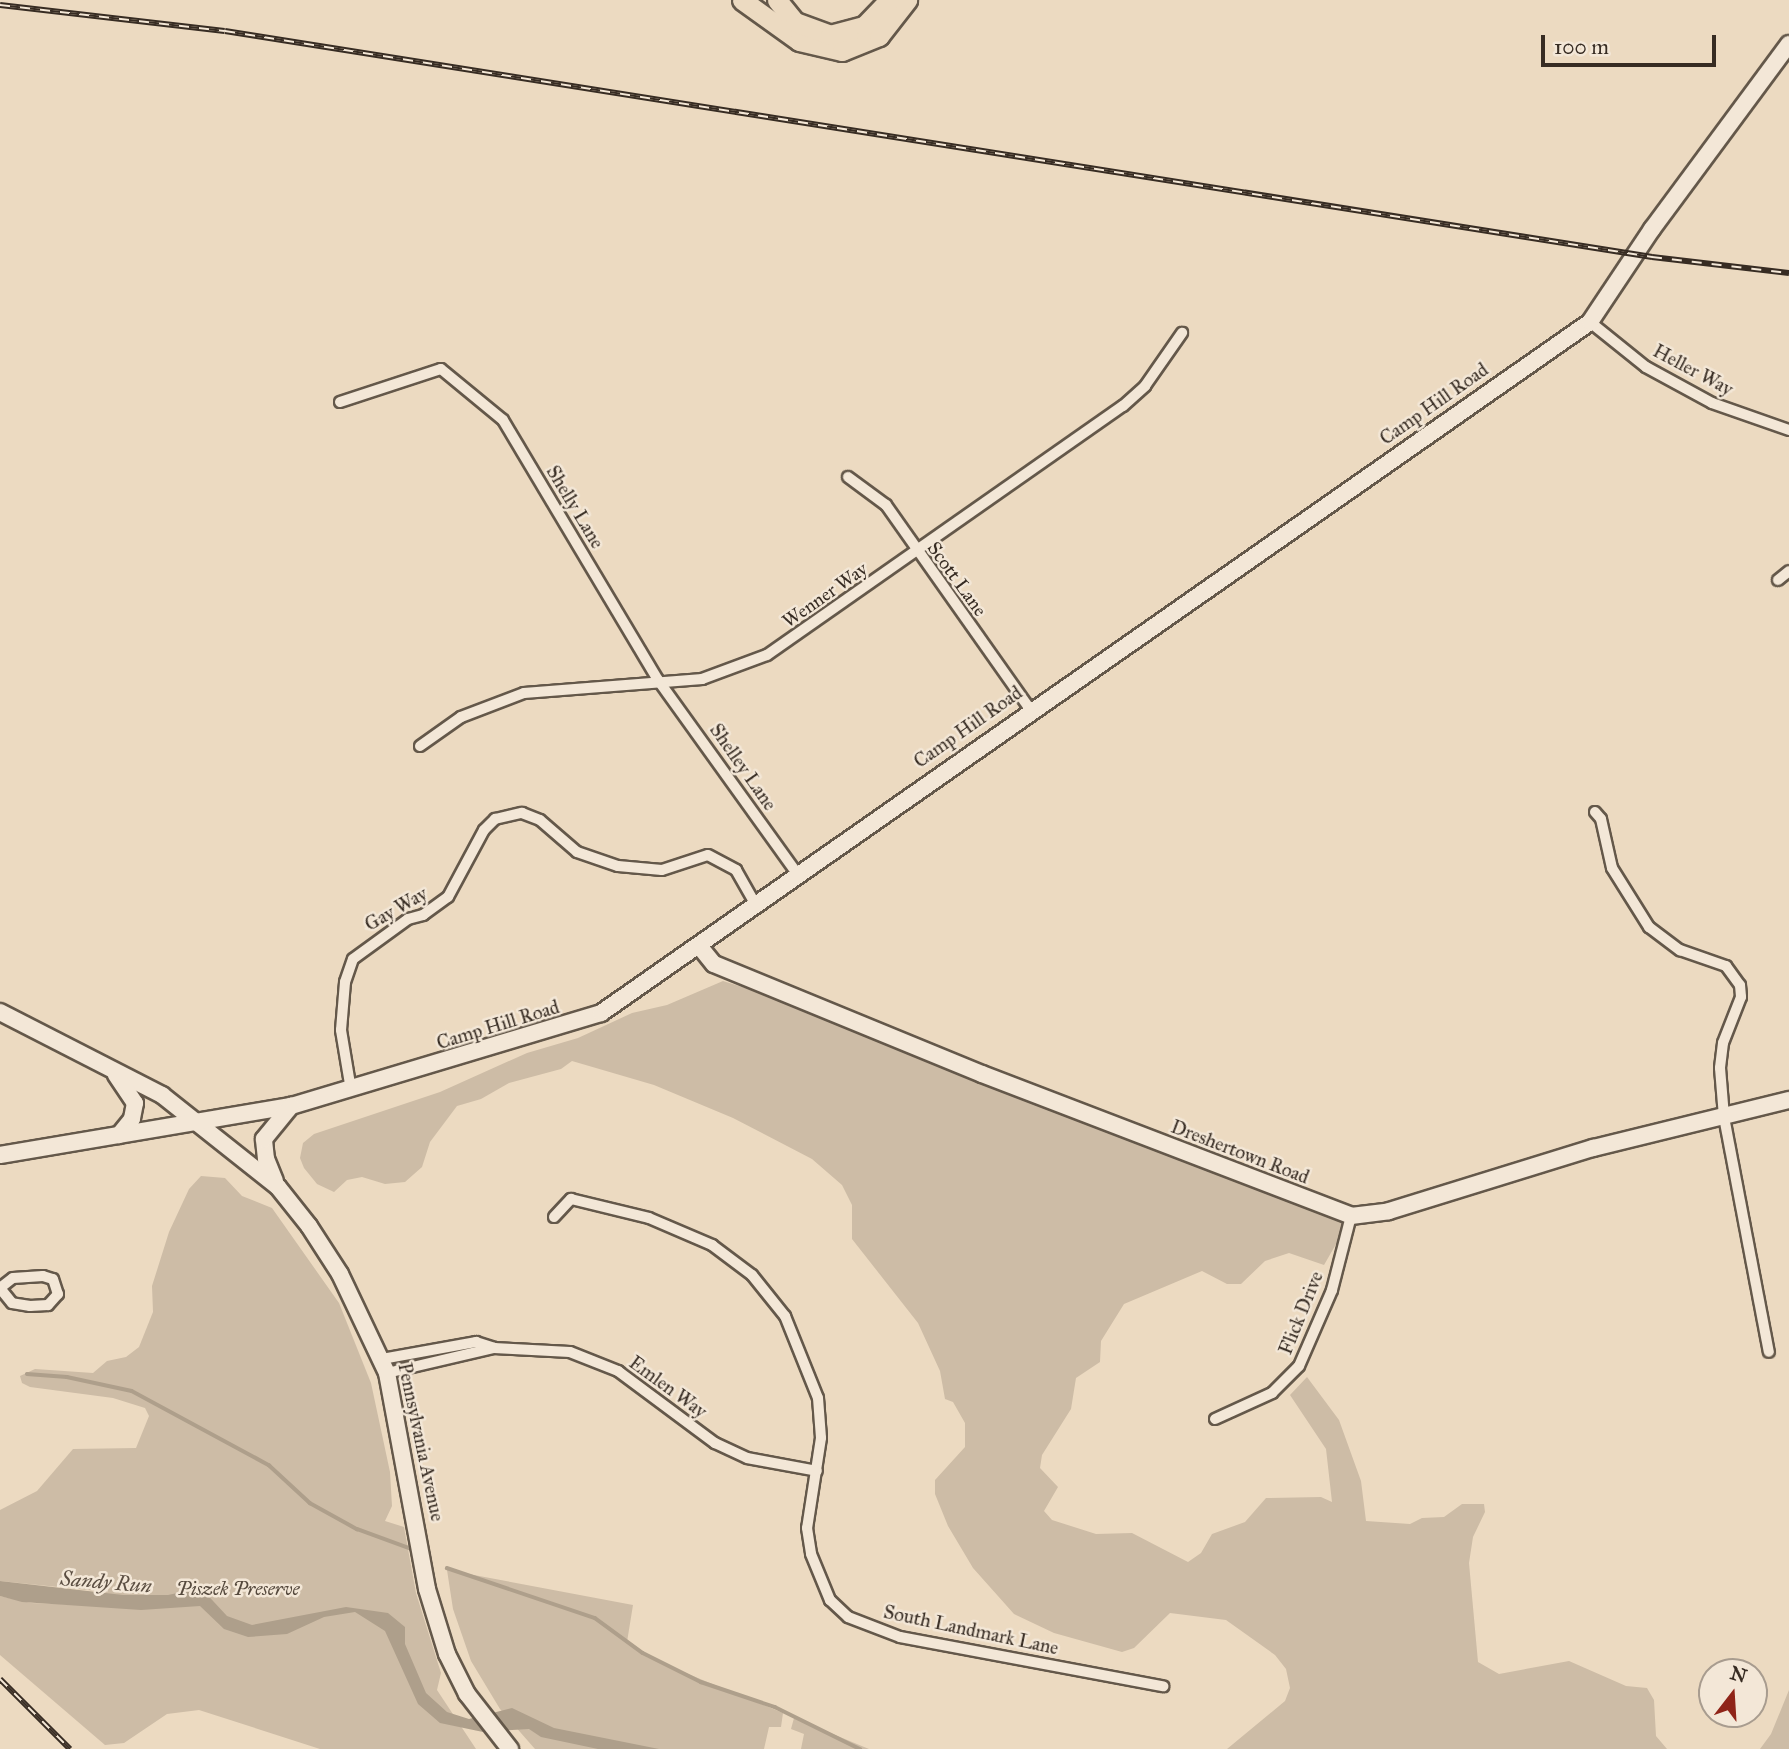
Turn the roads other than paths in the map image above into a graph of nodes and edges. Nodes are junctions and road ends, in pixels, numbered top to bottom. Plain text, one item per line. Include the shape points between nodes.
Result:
1 (742, 0) edge
2 (777, 0) edge
3 (890, 0) edge
4 (907, 0) edge
5 (1789, 44) edge
6 (1590, 322) junction
7 (1182, 333) dead end
8 (340, 402) dead end
9 (1789, 430) edge
10 (848, 477) dead end
11 (916, 553) junction
12 (1789, 571) edge
13 (1778, 580) dead end
14 (658, 680) junction
15 (1030, 709) junction
16 (421, 746) dead end
17 (1595, 812) dead end
18 (799, 876) junction
19 (757, 907) junction
20 (700, 947) junction
21 (714, 964) junction
22 (674, 965) junction
23 (0, 1012) edge
24 (107, 1065) junction
25 (351, 1090) junction
26 (1789, 1100) edge
27 (291, 1106) junction
28 (1724, 1117) junction
29 (203, 1124) junction
30 (119, 1135) junction
31 (0, 1155) edge
32 (278, 1187) junction
33 (1351, 1216) junction
34 (554, 1217) dead end
35 (0, 1288) edge
36 (1769, 1352) dead end
37 (385, 1366) junction
38 (1215, 1419) dead end
39 (817, 1471) junction
40 (1163, 1686) dead end
41 (507, 1745) edge

1 - 4 highway via 799,41 842,51 879,36
2 - 3 highway via 795,22 830,35 864,26
5 - 6 street, Camp Hill Road via 1652,229
6 - 9 street, Heller Way via 1647,367 1712,403
6 - 15 street, Camp Hill Road
7 - 11 street, Wenner Way via 1145,386 1123,406
8 - 14 street, Shelly Lane via 441,369 503,420
10 - 11 street, Scott Lane via 886,505
11 - 14 street, Wenner Way via 800,635 755,660 702,679
11 - 15 street, Scott Lane
12 - 13 street
14 - 16 street, Wenner Way via 523,693 461,717
14 - 18 street, Shelley Lane
15 - 18 street, Camp Hill Road
17 - 28 street via 1601,819 1612,868 1649,927 1670,945 1718,961 1735,974 1741,997 1720,1054
18 - 19 street, Camp Hill Road
19 - 20 street, Camp Hill Road
19 - 25 street, Gay Way via 736,870 708,855 662,870 618,866 577,852 540,820 522,813 495,818 448,897 353,959 345,982 341,1030
20 - 21 street, Dreshertown Road
20 - 22 street, Camp Hill Road
21 - 22 street
21 - 33 street, Dreshertown Road via 982,1074
22 - 25 street, Camp Hill Road via 584,1020
23 - 24 street, Pennsylvania Avenue
24 - 29 street, Pennsylvania Avenue
24 - 30 street via 135,1103 132,1119
25 - 27 street, Camp Hill Road
26 - 28 street, Dreshertown Road
27 - 29 street, Camp Hill Road
27 - 32 street via 264,1139 266,1159
28 - 33 street, Dreshertown Road via 1593,1148 1389,1211
28 - 36 street
29 - 30 street, Camp Hill Road
29 - 32 street, Pennsylvania Avenue
30 - 31 street, Camp Hill Road
32 - 37 street, Pennsylvania Avenue via 340,1274
33 - 38 street, Flick Drive via 1332,1290 1299,1366 1272,1393
34 - 39 street, South Landmark Lane via 571,1199 649,1218 712,1245 752,1275 785,1316 806,1359 818,1398 821,1438
35 - 35 street via 12,1303 30,1306 48,1305 58,1294 53,1279 43,1276 13,1278
37 - 39 street, Emlen Way via 494,1348 569,1352 618,1371 726,1448 747,1458
37 - 41 street, Pennsylvania Avenue via 427,1589 447,1654 480,1713
39 - 40 street, South Landmark Lane via 807,1528 811,1554 830,1600 848,1617 900,1637

